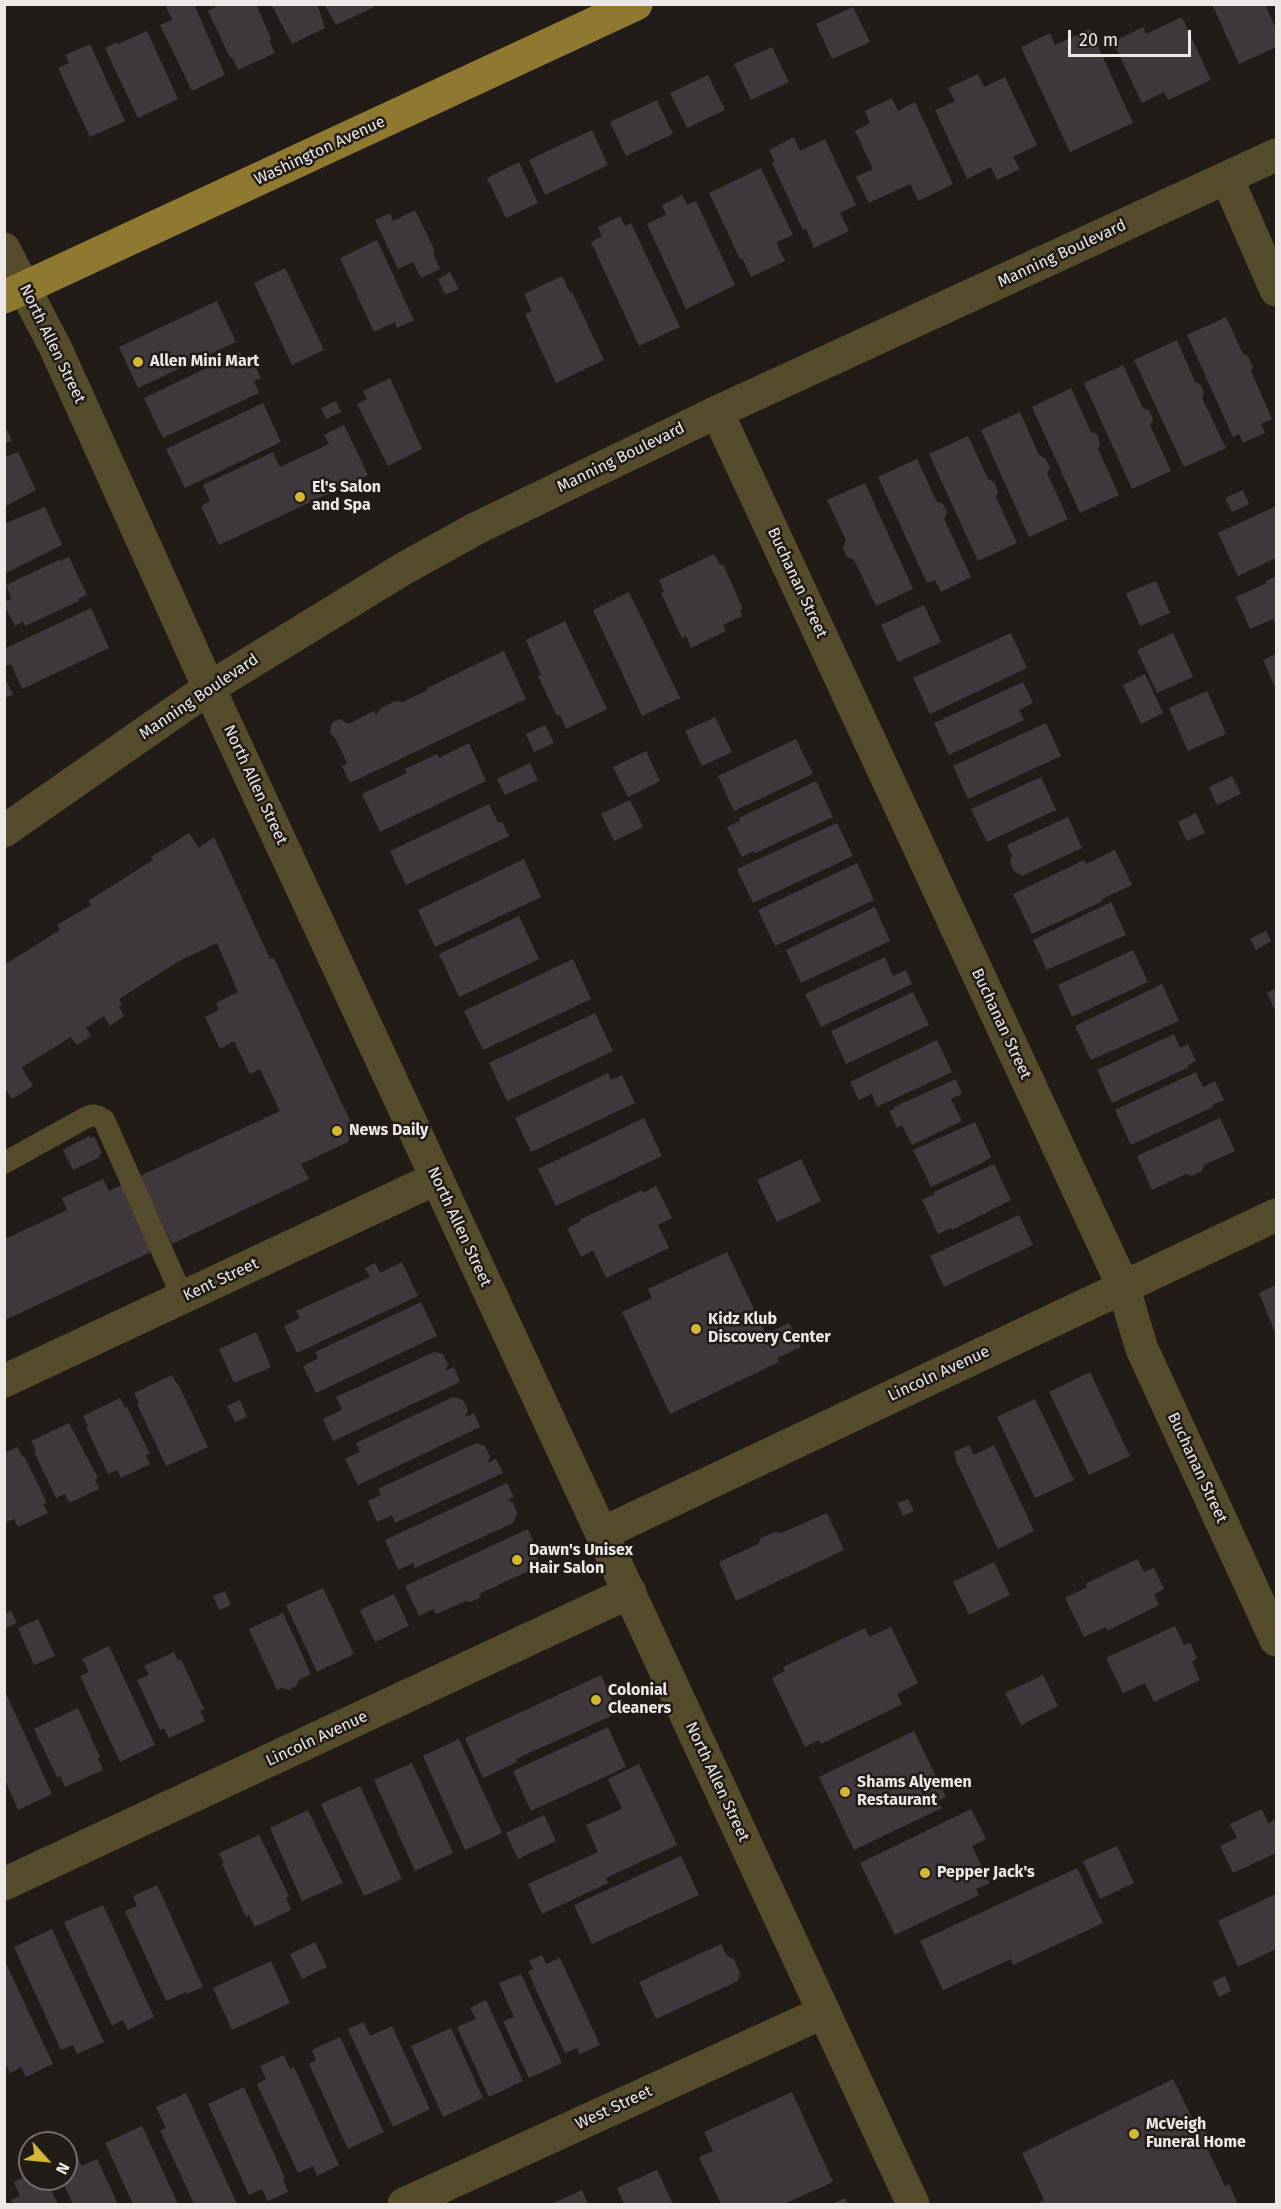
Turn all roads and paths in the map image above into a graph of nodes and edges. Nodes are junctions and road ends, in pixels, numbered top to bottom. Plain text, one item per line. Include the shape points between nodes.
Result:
1 (636, 4) edge
2 (1276, 155) edge
3 (1227, 178) junction
4 (4, 249) edge
5 (1276, 290) edge
6 (14, 292) edge
7 (717, 412) junction
8 (209, 688) junction
9 (4, 831) edge
10 (4, 1163) edge
11 (437, 1178) junction
12 (1276, 1215) edge
13 (1123, 1287) junction
14 (183, 1298) junction
15 (4, 1381) edge
16 (603, 1533) junction
17 (630, 1592) junction
18 (1276, 1640) edge
19 (4, 1884) edge
20 (824, 2012) junction
21 (404, 2205) edge
22 (913, 2205) edge

1 - 6 main road, Washington Avenue
2 - 3 street, Manning Boulevard
3 - 5 street
3 - 7 street, Manning Boulevard
4 - 6 street, North Allen Street
6 - 8 street, North Allen Street via 56,348
7 - 8 street, Manning Boulevard via 477,528
7 - 13 street, Buchanan Street
8 - 9 street, Manning Boulevard
8 - 11 street, North Allen Street
10 - 14 lane via 87,1116 102,1119
11 - 14 street, Kent Street
11 - 16 street, North Allen Street
12 - 13 street, Lincoln Avenue
13 - 16 street, Lincoln Avenue
13 - 18 street, Buchanan Street via 1142,1349
14 - 15 street, Kent Street
16 - 17 street, North Allen Street
17 - 19 street, Lincoln Avenue
17 - 20 street, North Allen Street
20 - 21 street, West Street
20 - 22 street, North Allen Street

